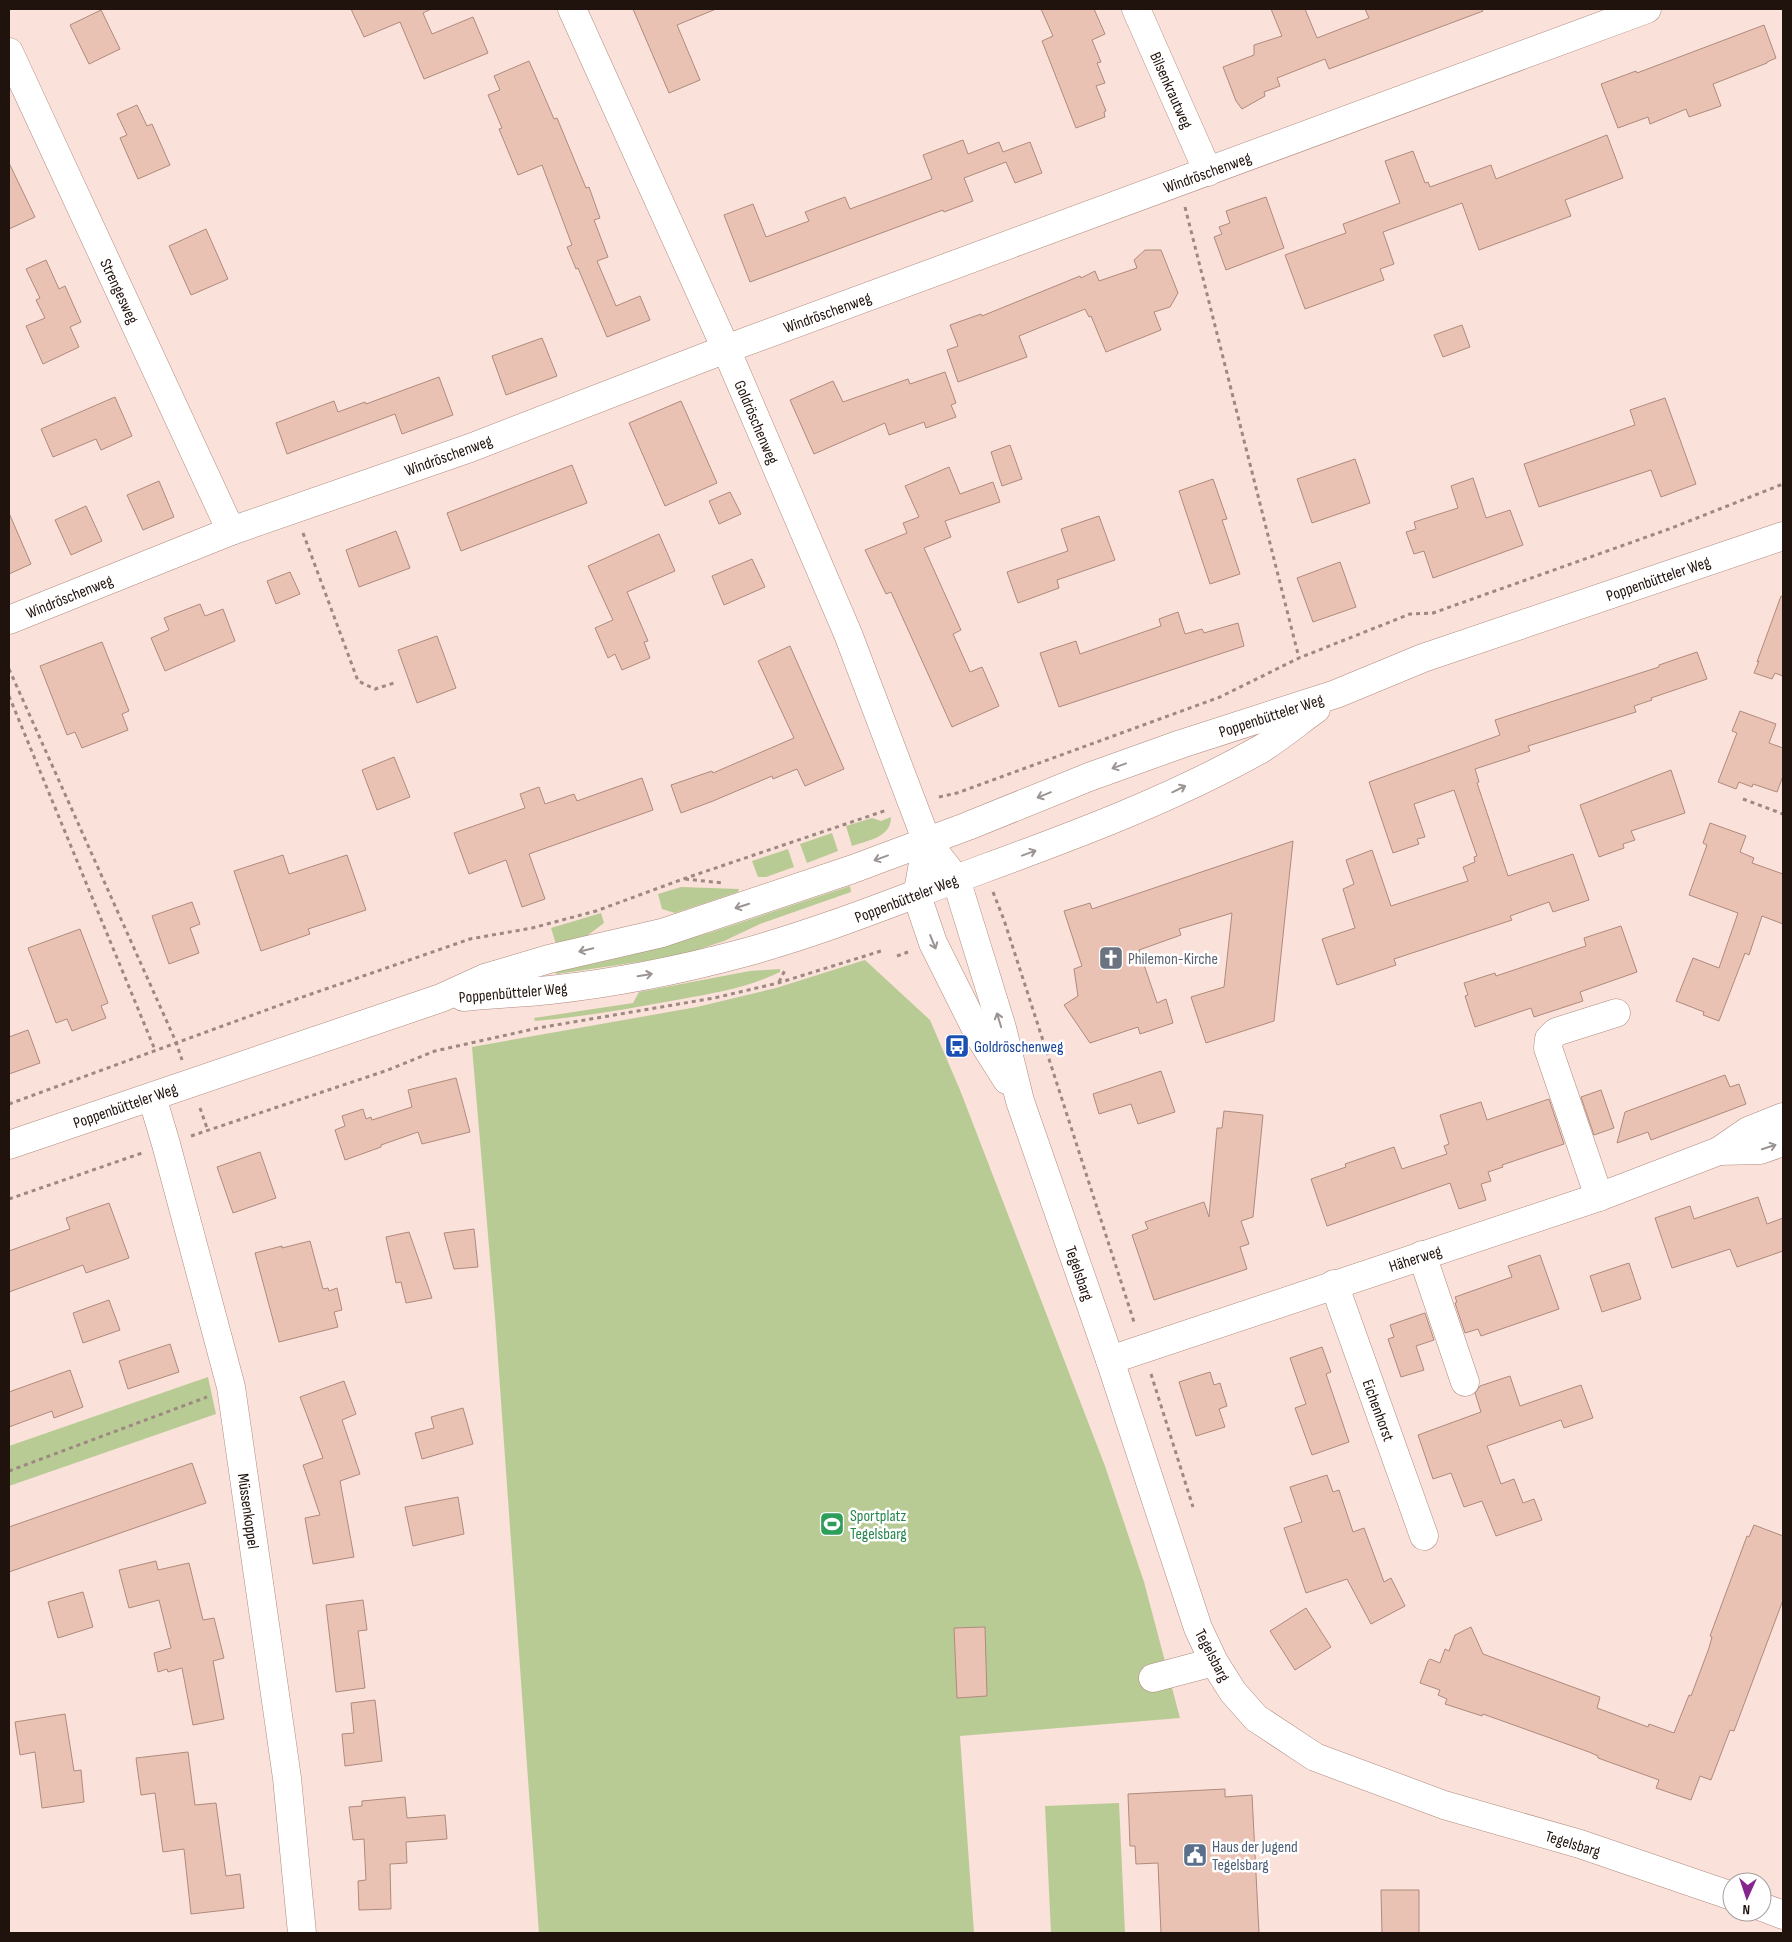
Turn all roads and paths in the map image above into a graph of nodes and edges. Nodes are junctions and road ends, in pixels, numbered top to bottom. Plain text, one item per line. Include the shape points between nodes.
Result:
1 (572, 9) edge
2 (1136, 9) edge
3 (1647, 9) edge
4 (9, 52) edge
5 (1208, 172) junction
6 (1179, 182) junction
7 (726, 349) junction
8 (1783, 484) edge
9 (294, 508) junction
10 (231, 531) junction
11 (1783, 536) edge
12 (9, 620) edge
13 (1299, 658) junction
14 (9, 669) edge
15 (397, 682) dead end
16 (1336, 694) junction
17 (9, 696) edge
18 (1131, 731) dead end
19 (1743, 799) dead end
20 (1783, 814) edge
21 (927, 842) junction
22 (983, 869) junction
23 (683, 879) dead end
24 (956, 879) junction
25 (917, 896) junction
26 (881, 950) dead end
27 (441, 998) junction
28 (1616, 1013) dead end
29 (176, 1042) junction
30 (155, 1050) junction
31 (152, 1097) junction
32 (1020, 1101) junction
33 (9, 1104) edge
34 (1783, 1117) edge
35 (1783, 1142) edge
36 (166, 1144) junction
37 (9, 1145) edge
38 (1719, 1151) junction
39 (1599, 1197) junction
40 (9, 1200) edge
41 (1422, 1255) junction
42 (1334, 1284) junction
43 (1143, 1349) junction
44 (1110, 1360) junction
45 (1466, 1382) dead end
46 (231, 1387) junction
47 (9, 1471) edge
48 (1192, 1507) dead end
49 (1424, 1536) dead end
50 (1214, 1662) junction
51 (1153, 1678) dead end
52 (1722, 1893) edge
53 (302, 1933) edge

1 - 7 street, Goldröschenweg
2 - 5 street, Bilsenkrautweg
3 - 5 street, Windröschenweg
4 - 10 street, Strengesweg
5 - 6 street, Windröschenweg
6 - 7 street, Windröschenweg
6 - 13 path
7 - 9 street, Windröschenweg via 470,448
7 - 21 street, Goldröschenweg via 848,634
8 - 13 path via 1669,529 1433,613 1410,614
9 - 10 street, Windröschenweg
9 - 15 path via 358,681 375,689
10 - 12 street, Windröschenweg
11 - 16 street, Poppenbütteler Weg via 1423,658
13 - 18 path via 1220,697
14 - 29 path
16 -> 21 street, Poppenbütteler Weg via 1089,777
22 -> 16 street, Poppenbütteler Weg via 1074,836 1207,776 1262,748
17 - 30 path
19 - 20 path
21 - 24 street, Tegelsbarg
21 - 25 street, Tegelsbarg
21 -> 27 street, Poppenbütteler Weg via 662,933 549,959 485,978
22 - 24 street, Poppenbütteler Weg
22 - 43 path via 1004,920
23 - 29 path via 596,911 532,928 479,936
24 - 25 street, Poppenbütteler Weg
32 -> 24 street, Tegelsbarg via 1002,1028
27 -> 25 street, Poppenbütteler Weg via 551,990 657,973 743,953
25 -> 32 street, Tegelsbarg via 933,943 976,1030
26 - 36 path via 778,983 714,998 538,1028 434,1051 388,1070
27 - 31 street, Poppenbütteler Weg
28 - 39 street via 1556,1032 1549,1039 1548,1048
29 - 30 path
30 - 33 path
31 - 36 street, Müssenkoppel
31 - 37 street, Poppenbütteler Weg
32 - 44 street, Tegelsbarg
34 - 38 street, Häherweg via 1748,1131
38 -> 35 street, Häherweg via 1760,1150
36 - 40 path
36 - 46 street, Müssenkoppel
38 - 39 street, Häherweg
39 - 41 street, Häherweg
41 - 42 street, Häherweg
41 - 45 street
42 - 43 street, Häherweg
42 - 49 street, Eichenhorst
43 - 44 street, Häherweg
43 - 48 path
44 - 50 street, Tegelsbarg via 1191,1609
46 - 47 path
46 - 53 street, Müssenkoppel via 288,1778
50 - 51 street
50 - 52 street, Tegelsbarg via 1233,1692 1256,1718 1315,1757 1444,1805 1580,1844

